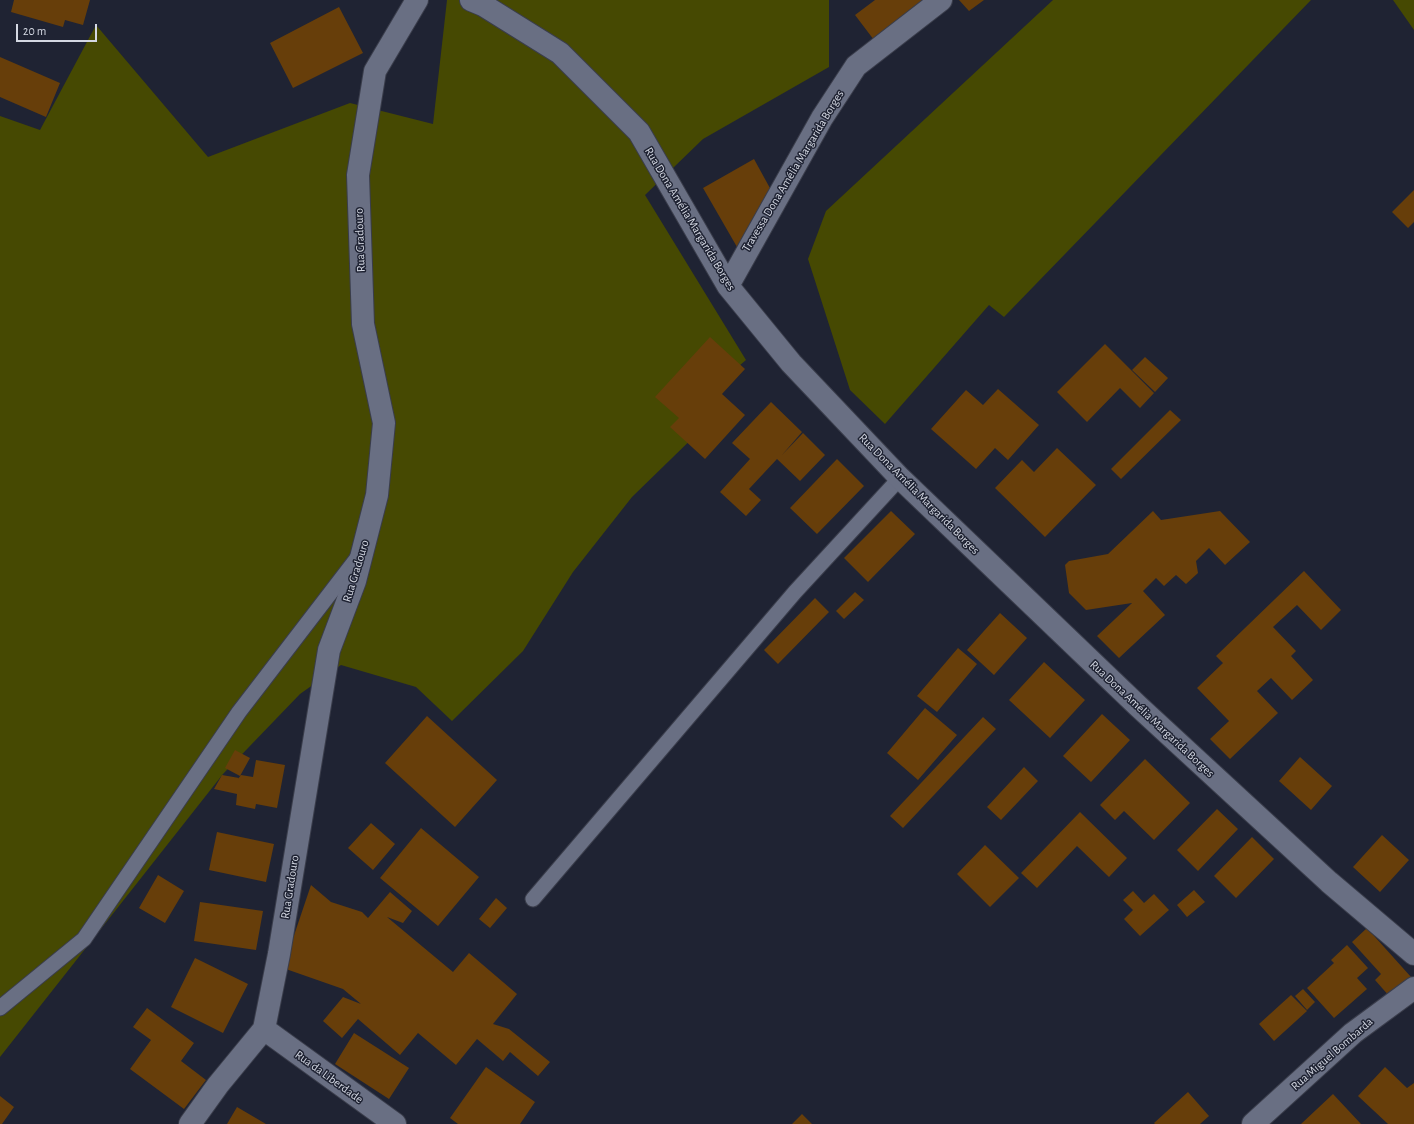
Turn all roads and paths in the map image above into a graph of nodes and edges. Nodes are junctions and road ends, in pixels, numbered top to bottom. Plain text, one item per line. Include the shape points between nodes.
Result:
1 (417, 0) edge
2 (471, 0) edge
3 (941, 0) edge
4 (728, 286) junction
5 (900, 478) junction
6 (363, 550) junction
7 (533, 899) dead end
8 (1414, 954) edge
9 (1414, 988) edge
10 (0, 1008) edge
11 (264, 1029) junction
12 (190, 1124) edge
13 (395, 1124) edge
14 (1253, 1124) edge

1 - 6 street, Rua Gradouro via 375,70 358,175 363,324 384,423 377,495
2 - 4 street, Rua Dona Amélia Margarida Borges via 483,4 560,53 639,132
3 - 4 street, Travessa Dona Amélia Margarida Borges via 856,66 814,131
4 - 5 street, Rua Dona Amélia Margarida Borges via 791,363
5 - 7 lane via 795,592
5 - 8 street, Rua Dona Amélia Margarida Borges via 1143,712 1328,882
6 - 10 lane via 239,712 84,939
6 - 11 street, Rua Gradouro via 355,581 329,650 279,954
9 - 14 street, Rua Miguel Bombarda via 1353,1033
11 - 12 street, Rua Gradouro
11 - 13 street, Rua da Liberdade

